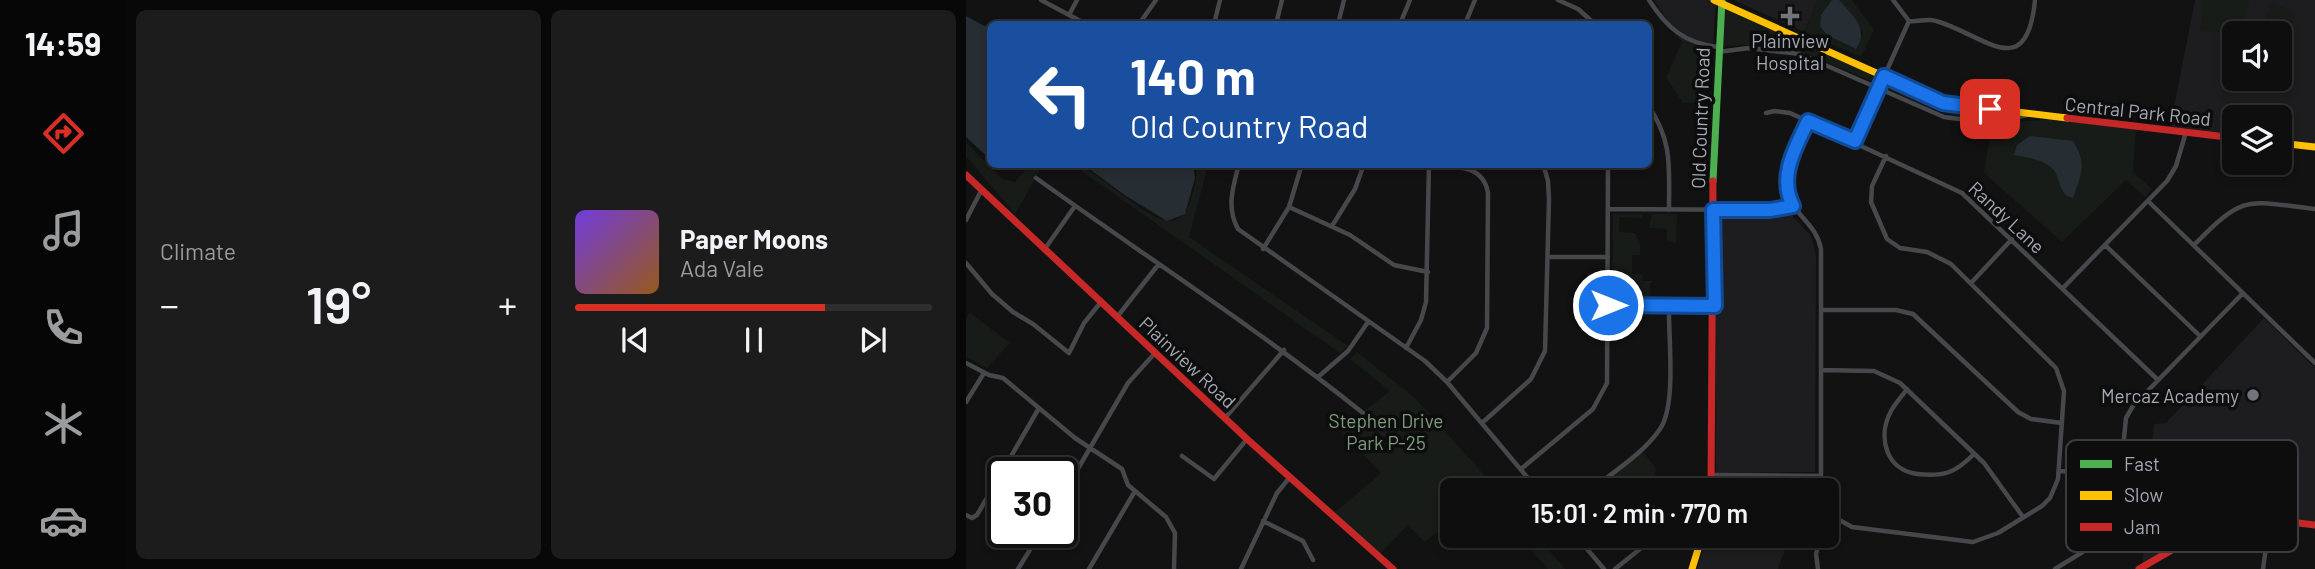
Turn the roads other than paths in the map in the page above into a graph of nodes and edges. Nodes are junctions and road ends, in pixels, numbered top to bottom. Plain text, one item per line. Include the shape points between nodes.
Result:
1 (1041, 0) edge
2 (1077, 0) edge
3 (1156, 0) edge
4 (1220, 0) edge
5 (1282, 0) edge
6 (1344, 0) edge
7 (1410, 0) edge
8 (1475, 0) edge
9 (1558, 0) edge
10 (1649, 0) edge
11 (1893, 0) edge
12 (2035, 0) edge
13 (1719, 1) edge
14 (1069, 15) junction
15 (1080, 21) edge
16 (1141, 21) edge
17 (1215, 21) edge
18 (1277, 21) edge
19 (1339, 21) edge
20 (1401, 21) edge
21 (1466, 21) edge
22 (1592, 21) edge
23 (1909, 21) junction
24 (1718, 49) junction
25 (1884, 76) junction
26 (1879, 88) junction
27 (1652, 112) edge
28 (1766, 114) dead end
29 (2037, 115) junction
30 (1808, 121) junction
31 (2186, 132) junction
32 (2222, 136) edge
33 (1855, 141) junction
34 (2292, 144) edge
35 (2315, 147) edge
36 (1886, 156) junction
37 (1238, 168) edge
38 (1301, 168) edge
39 (1363, 168) edge
40 (1429, 168) edge
41 (1455, 168) edge
42 (1544, 168) edge
43 (1608, 168) edge
44 (966, 175) edge
45 (1036, 178) dead end
46 (981, 191) junction
47 (2148, 201) junction
48 (1075, 206) junction
49 (1793, 206) junction
50 (1289, 207) junction
51 (1609, 209) junction
52 (1669, 209) junction
53 (2315, 209) edge
54 (1713, 210) junction
55 (966, 220) edge
56 (1332, 226) junction
57 (2012, 239) junction
58 (2105, 245) junction
59 (2194, 245) junction
60 (1263, 249) junction
61 (1044, 250) junction
62 (1548, 257) junction
63 (1608, 257) junction
64 (966, 263) edge
65 (1158, 265) junction
66 (1428, 272) junction
67 (1971, 283) junction
68 (2063, 288) junction
69 (2243, 293) junction
70 (1101, 302) junction
71 (1608, 305) junction
72 (1669, 305) junction
73 (1715, 306) junction
74 (1822, 310) junction
75 (1117, 317) junction
76 (1368, 321) junction
77 (2200, 337) junction
78 (1406, 348) junction
79 (1284, 350) junction
80 (2315, 352) edge
81 (1155, 353) junction
82 (2310, 358) junction
83 (966, 363) edge
84 (2315, 363) edge
85 (1821, 370) junction
86 (984, 373) junction
87 (1318, 377) junction
88 (2158, 380) junction
89 (1447, 382) junction
90 (1907, 389) junction
91 (966, 402) edge
92 (1039, 408) junction
93 (1363, 413) dead end
94 (1225, 418) junction
95 (1482, 423) junction
96 (2062, 423) junction
97 (1247, 439) junction
98 (2124, 440) edge
99 (1090, 447) junction
100 (1974, 453) junction
101 (1182, 456) dead end
102 (1078, 468) edge
103 (1521, 470) junction
104 (2059, 471) junction
105 (2066, 471) edge
106 (1713, 475) junction
107 (1821, 476) joint
108 (1290, 477) junction
109 (1528, 478) edge
110 (1605, 478) edge
111 (1713, 478) edge
112 (1135, 491) junction
113 (966, 515) edge
114 (2023, 518) junction
115 (1839, 519) edge
116 (1263, 522) junction
117 (1031, 548) edge
118 (1586, 548) edge
119 (1641, 548) edge
120 (1698, 548) edge
121 (1818, 548) edge
122 (2081, 552) edge
123 (2168, 552) edge
124 (1313, 560) dead end
125 (1017, 569) edge
126 (1089, 569) edge
127 (1174, 569) edge
128 (1241, 569) edge
129 (1393, 569) edge
130 (1604, 569) edge
131 (1615, 569) edge
132 (1692, 569) edge
133 (1818, 569) edge
134 (2055, 569) edge
135 (2139, 569) edge

1 - 14 street
2 - 14 street
3 - 16 street
4 - 17 street
5 - 18 street
6 - 19 street
7 - 20 street
8 - 21 street
9 - 22 street
10 - 24 street, Central Park Road via 1678,35
11 - 23 street
12 - 23 street via 2029,33 2019,44 2004,48 1937,21
13 - 24 main road, Old Country Road
13 - 25 main road, Central Park Road
14 - 15 street
23 - 25 street
24 - 26 street, Central Park Road via 1800,54
24 - 54 main road, Old Country Road
25 - 26 street
25 - 29 main road, Central Park Road via 1943,103
26 - 29 street, Central Park Road via 1944,117 1991,123
26 - 33 street
27 - 52 street via 1669,151
28 - 30 street, Randy Lane via 1783,110
29 - 31 main road, Central Park Road
30 - 33 street, Randy Lane
30 - 49 street via 1787,171
31 - 32 main road, Central Park Road
31 - 47 street via 2173,172
33 - 36 street, Randy Lane
34 - 35 main road
36 - 57 street, Randy Lane via 1953,187
36 - 67 street via 1871,193 1883,234 1900,248 1941,257
37 - 60 street via 1231,214 1238,229
38 - 50 street
39 - 56 street
40 - 66 street
41 - 89 street via 1473,170 1485,180 1488,193 1487,328 1476,353
42 - 62 street
43 - 51 street
44 - 46 main road, Plainview Road
45 - 48 street
46 - 55 street
46 - 61 main road, Plainview Road
47 - 58 street
47 - 59 street
48 - 61 street
48 - 65 street
49 - 54 street
49 - 74 street via 1819,241
50 - 56 street
50 - 60 street
51 - 52 street
51 - 63 street
52 - 54 street
53 - 59 street via 2243,204 2225,213
54 - 73 main road, Old Country Road
56 - 66 street via 1394,265
57 - 67 street
57 - 68 street, Randy Lane
58 - 68 street
58 - 77 street
59 - 69 street
60 - 76 street
61 - 70 main road, Plainview Road
62 - 63 street
62 - 95 street via 1543,358 1525,387
63 - 71 street
64 - 70 street via 1013,312 1069,353
65 - 75 street
65 - 79 street
66 - 78 street via 1424,311
67 - 96 street via 2056,368 2064,391
68 - 88 street, Randy Lane
69 - 77 street
69 - 82 street
70 - 75 main road, Plainview Road
71 - 72 street
71 - 103 street via 1608,376 1603,394 1593,409
72 - 73 street
72 - 110 street via 1664,423
73 - 106 main road, Old Country Road
74 - 85 street
74 - 96 street via 1913,314 2018,412 2039,421
75 - 81 main road, Plainview Road
76 - 78 street
76 - 87 street via 1348,351
77 - 88 street
78 - 89 street
79 - 87 street
79 - 94 street
80 - 82 street
81 - 94 main road, Plainview Road
81 - 99 street via 1128,383
82 - 84 street
83 - 86 street
85 - 90 street via 1874,371
85 - 107 street
86 - 91 street
86 - 92 street via 1003,378
87 - 93 street
88 - 98 street via 2126,418
89 - 95 street
90 - 100 street
90 - 100 street via 1888,418 1885,446 1894,466 1909,473 1944,476
92 - 99 street
92 - 113 street via 976,515
94 - 97 main road, Plainview Road
95 - 103 street
96 - 104 street
97 - 101 street via 1214,479
97 - 108 main road, Plainview Road
99 - 102 street
99 - 112 street via 1122,469
100 - 114 street via 1997,477
103 - 109 street
104 - 105 street
104 - 114 street via 2050,498
106 - 107 street
106 - 111 main road, Old Country Road
108 - 116 street
108 - 129 main road, Plainview Road
112 - 126 street
112 - 127 street via 1172,525
114 - 115 street via 1973,542 1860,529
116 - 124 street via 1303,541
116 - 128 street
117 - 125 street
118 - 130 street
119 - 131 street
120 - 132 main road
121 - 133 street
122 - 134 street
123 - 135 main road

